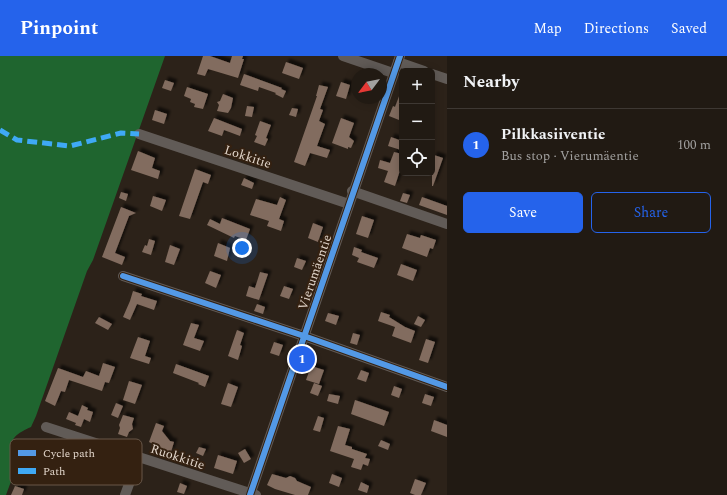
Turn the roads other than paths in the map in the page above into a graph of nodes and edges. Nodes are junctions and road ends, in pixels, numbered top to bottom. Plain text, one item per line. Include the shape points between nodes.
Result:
1 (343, 56) edge
2 (399, 59) edge
3 (418, 68) edge
4 (393, 73) junction
5 (435, 75) edge
6 (447, 79) edge
7 (139, 134) dead end
8 (352, 191) junction
9 (349, 204) junction
10 (447, 224) edge
11 (123, 276) dead end
12 (304, 336) junction
13 (447, 387) edge
14 (46, 427) dead end
15 (83, 439) edge
16 (142, 458) edge
17 (129, 485) edge
18 (252, 494) edge
19 (125, 495) edge

1 - 4 street
2 - 3 street
2 - 4 street, Vierumäentie
4 - 8 street, Vierumäentie
5 - 6 street
7 - 9 street, Lokkitie
8 - 9 street, Vierumäentie
8 - 10 street
9 - 12 street, Vierumäentie
11 - 12 street
12 - 13 street
12 - 18 street, Vierumäentie
14 - 15 street, Ruokkitie
16 - 18 street, Ruokkitie
17 - 19 street

